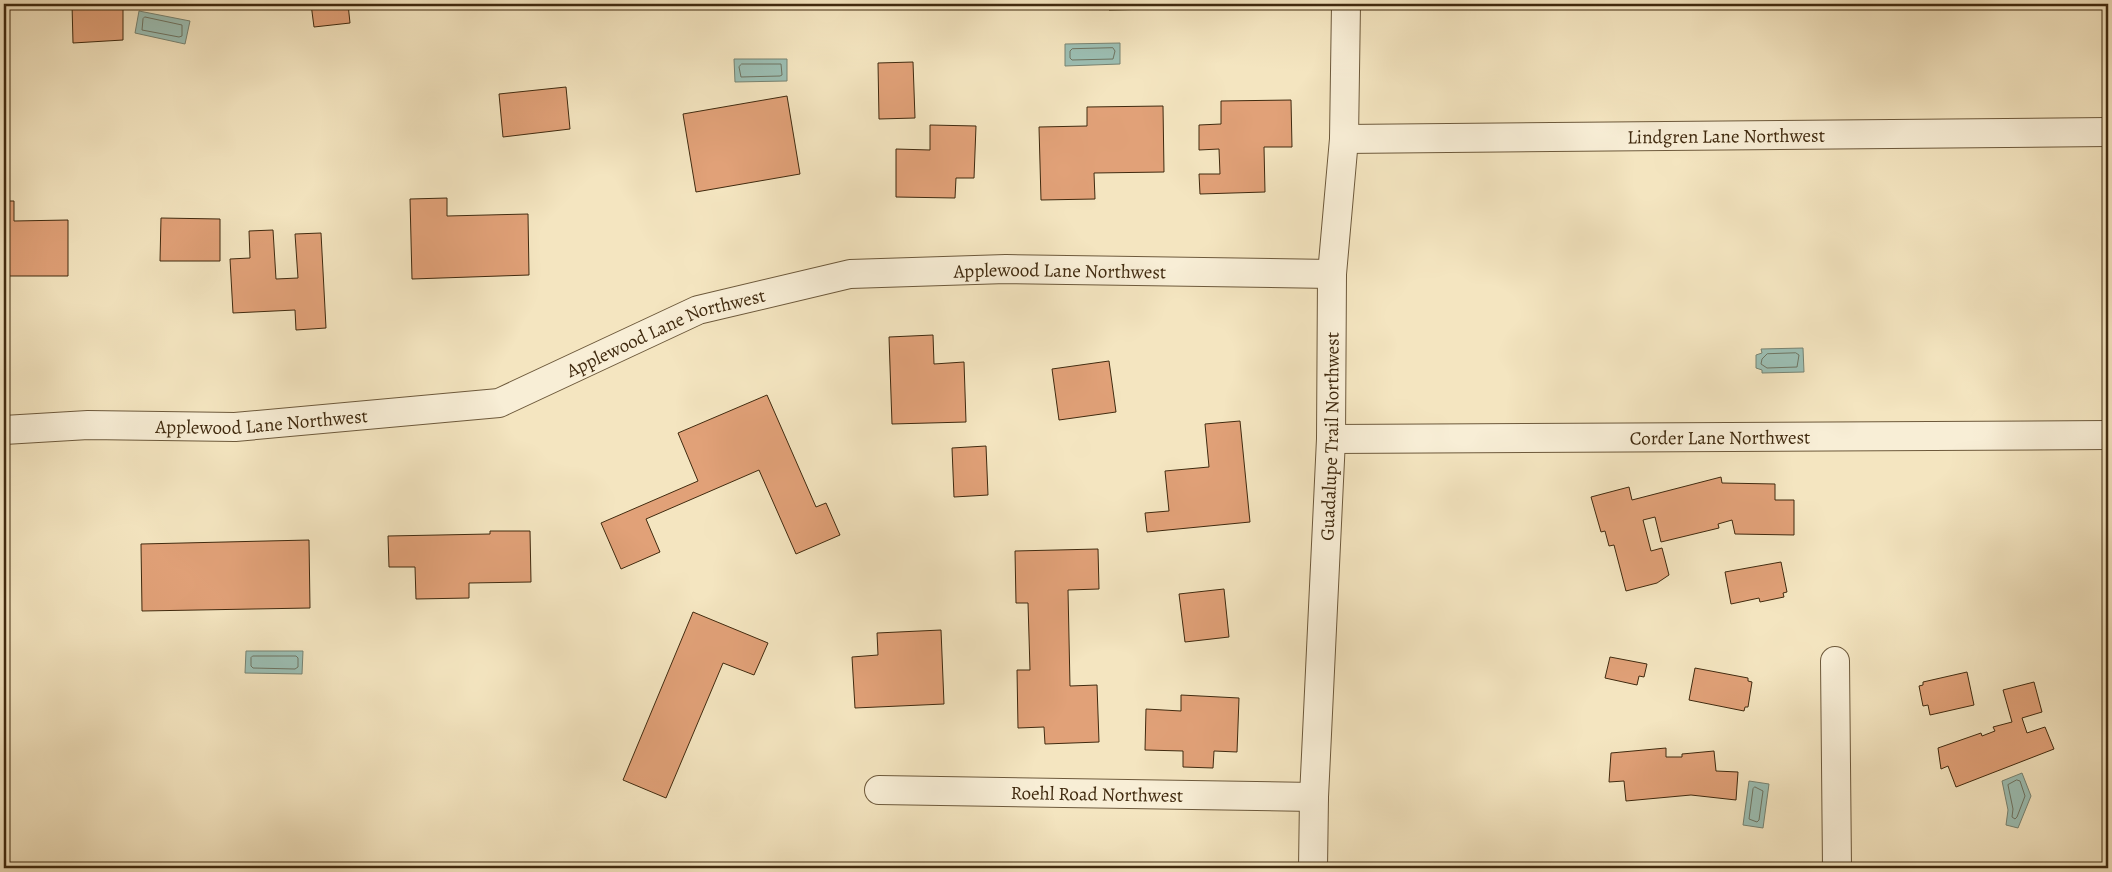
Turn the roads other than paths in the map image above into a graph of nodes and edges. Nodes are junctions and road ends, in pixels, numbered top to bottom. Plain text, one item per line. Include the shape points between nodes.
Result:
1 (1346, 4) edge
2 (2108, 132) edge
3 (1344, 139) junction
4 (1332, 274) junction
5 (4, 430) edge
6 (2108, 435) edge
7 (1332, 439) junction
8 (1835, 661) dead end
9 (879, 790) dead end
10 (1314, 797) junction
11 (1313, 868) edge
12 (1837, 868) edge

1 - 3 street, Guadalupe Trail Northwest
2 - 3 street, Lindgren Lane Northwest
3 - 4 street, Guadalupe Trail Northwest
4 - 5 street, Applewood Lane Northwest via 1006,269 850,274 698,310 499,403 235,426 88,425
4 - 7 street, Guadalupe Trail Northwest
6 - 7 street, Corder Lane Northwest
7 - 10 street, Guadalupe Trail Northwest
8 - 12 street
9 - 10 street, Roehl Road Northwest
10 - 11 street, Guadalupe Trail Northwest

